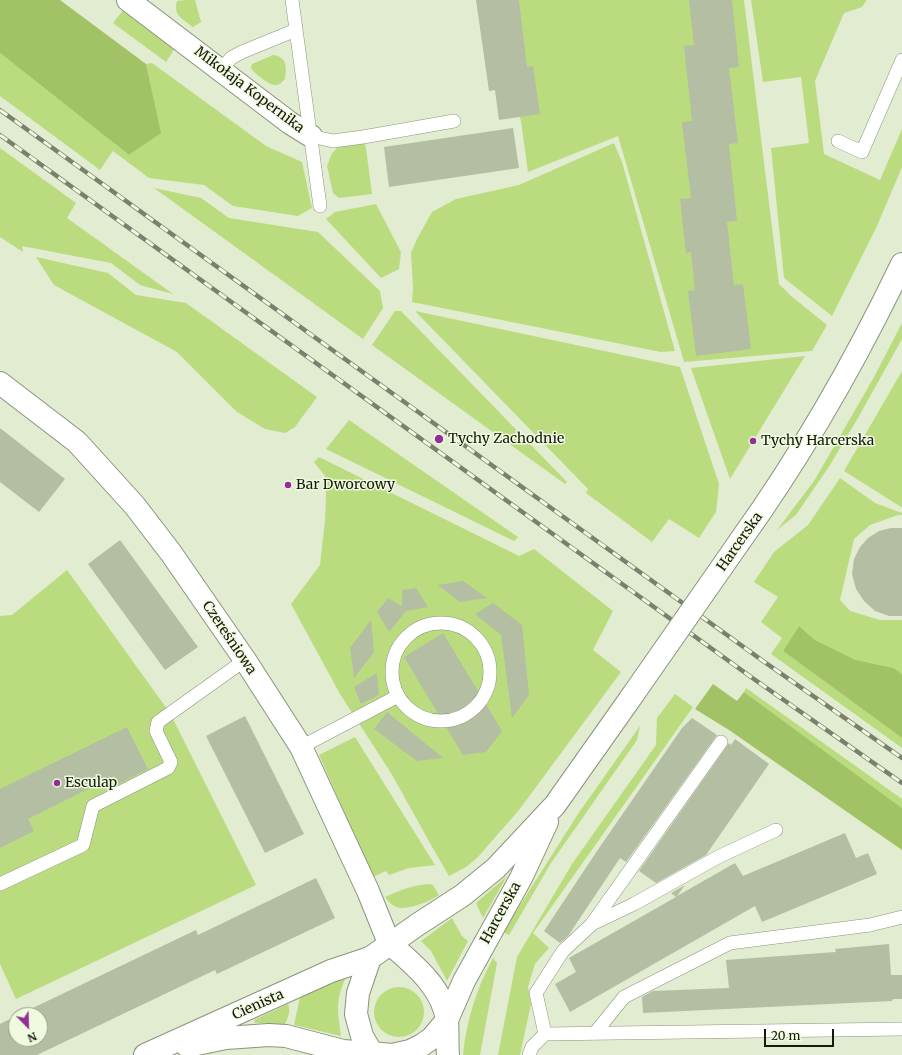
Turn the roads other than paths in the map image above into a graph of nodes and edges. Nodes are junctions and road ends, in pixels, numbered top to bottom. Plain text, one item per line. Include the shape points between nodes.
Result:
1 (292, 0) edge
2 (134, 1) edge
3 (296, 30) junction
4 (902, 60) edge
5 (221, 70) junction
6 (454, 121) dead end
7 (311, 136) junction
8 (838, 141) dead end
9 (320, 206) dead end
10 (902, 264) edge
11 (0, 383) edge
12 (245, 660) junction
13 (398, 696) junction
14 (721, 742) dead end
15 (301, 747) junction
16 (555, 805) junction
17 (776, 830) dead end
18 (0, 884) edge
19 (902, 917) edge
20 (591, 924) junction
21 (389, 944) junction
22 (370, 958) junction
23 (447, 1020) junction
24 (902, 1029) edge
25 (595, 1033) junction
26 (544, 1034) junction
27 (146, 1054) edge
28 (372, 1054) edge
29 (448, 1055) edge
30 (529, 1055) edge

1 - 3 lane
2 - 5 street, Mikołaja Kopernika
3 - 5 lane via 242,52 231,58
3 - 7 lane
4 - 8 lane via 862,152
5 - 7 street, Mikołaja Kopernika
6 - 7 lane, Mikołaja Kopernika via 333,141
7 - 9 lane
10 - 16 street, Harcerska, bridge via 878,315 817,424 770,499
11 - 12 street, Czereśniowa via 77,442 135,506
12 - 15 street, Czereśniowa
12 - 18 lane via 158,722 156,731 171,762 168,768 93,806 83,845
13 - 13 lane via 409,710 433,721 452,720 469,713 486,694 490,682 489,657 483,645 475,635 452,623 426,624 414,630 396,649 392,662 391,675
13 - 15 lane
14 - 20 lane
15 - 21 street, Czereśniowa via 368,891
16 - 21 street, Harcerska via 496,868 463,896
16 - 23 street, Harcerska via 521,878 464,981
17 - 20 lane via 718,857 634,904
19 - 25 lane via 870,925 730,943 624,997
20 - 26 lane via 563,951 536,993
21 - 22 street
21 - 23 street via 424,974 442,1002
22 - 27 street, Cienista via 331,971
22 - 28 street via 358,993 356,1014 362,1036
23 - 28 street via 432,1038 410,1051 392,1055
23 - 29 street
24 - 25 lane
25 - 26 lane
26 - 30 lane via 532,1047
27 - 28 street, Cienista via 226,1038 269,1035 286,1036 343,1051

